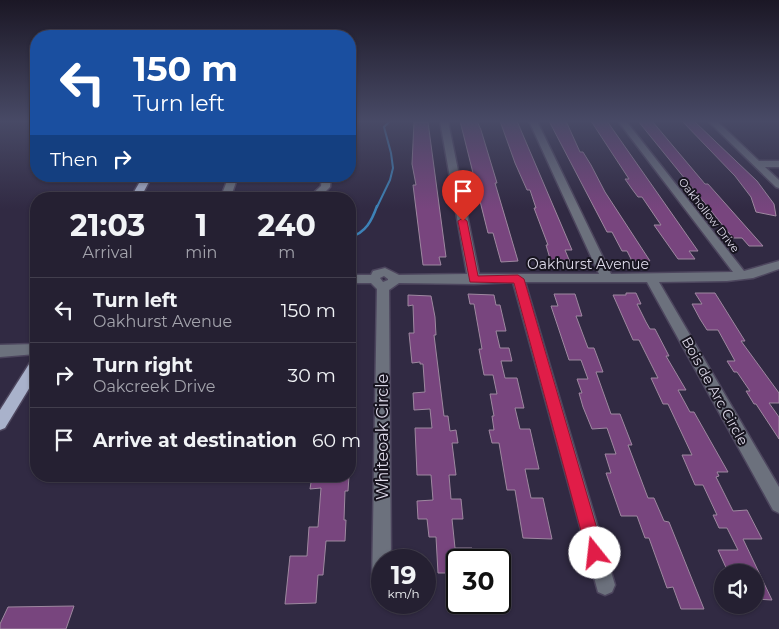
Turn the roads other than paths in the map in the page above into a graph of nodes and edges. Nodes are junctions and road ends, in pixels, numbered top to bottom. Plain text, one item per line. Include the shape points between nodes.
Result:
1 (450, 150) edge
2 (547, 150) edge
3 (645, 150) edge
4 (743, 150) edge
5 (757, 164) junction
6 (779, 164) edge
7 (779, 185) edge
8 (779, 265) edge
9 (741, 275) junction
10 (607, 278) junction
11 (651, 278) junction
12 (518, 279) junction
13 (356, 280) edge
14 (474, 280) junction
15 (384, 282) junction
16 (30, 349) edge
17 (0, 351) edge
18 (30, 375) edge
19 (0, 424) edge
20 (779, 504) edge
21 (382, 549) edge
22 (605, 585) dead end

1 - 14 street
2 - 10 street
3 - 9 street, Oakhollow Drive
4 - 5 street
5 - 6 street
5 - 7 street
8 - 9 street, Oakhurst Avenue
9 - 11 street, Oakhurst Avenue
10 - 11 street, Oakhurst Avenue
10 - 12 street, Oakhurst Avenue
11 - 20 street, Bois de Arc Circle
12 - 14 street, Oakhurst Avenue
12 - 22 street
13 - 15 street, Oakhurst Avenue
14 - 15 street, Oakhurst Avenue
15 - 21 street, Whiteoak Circle
16 - 17 street
18 - 19 main road

